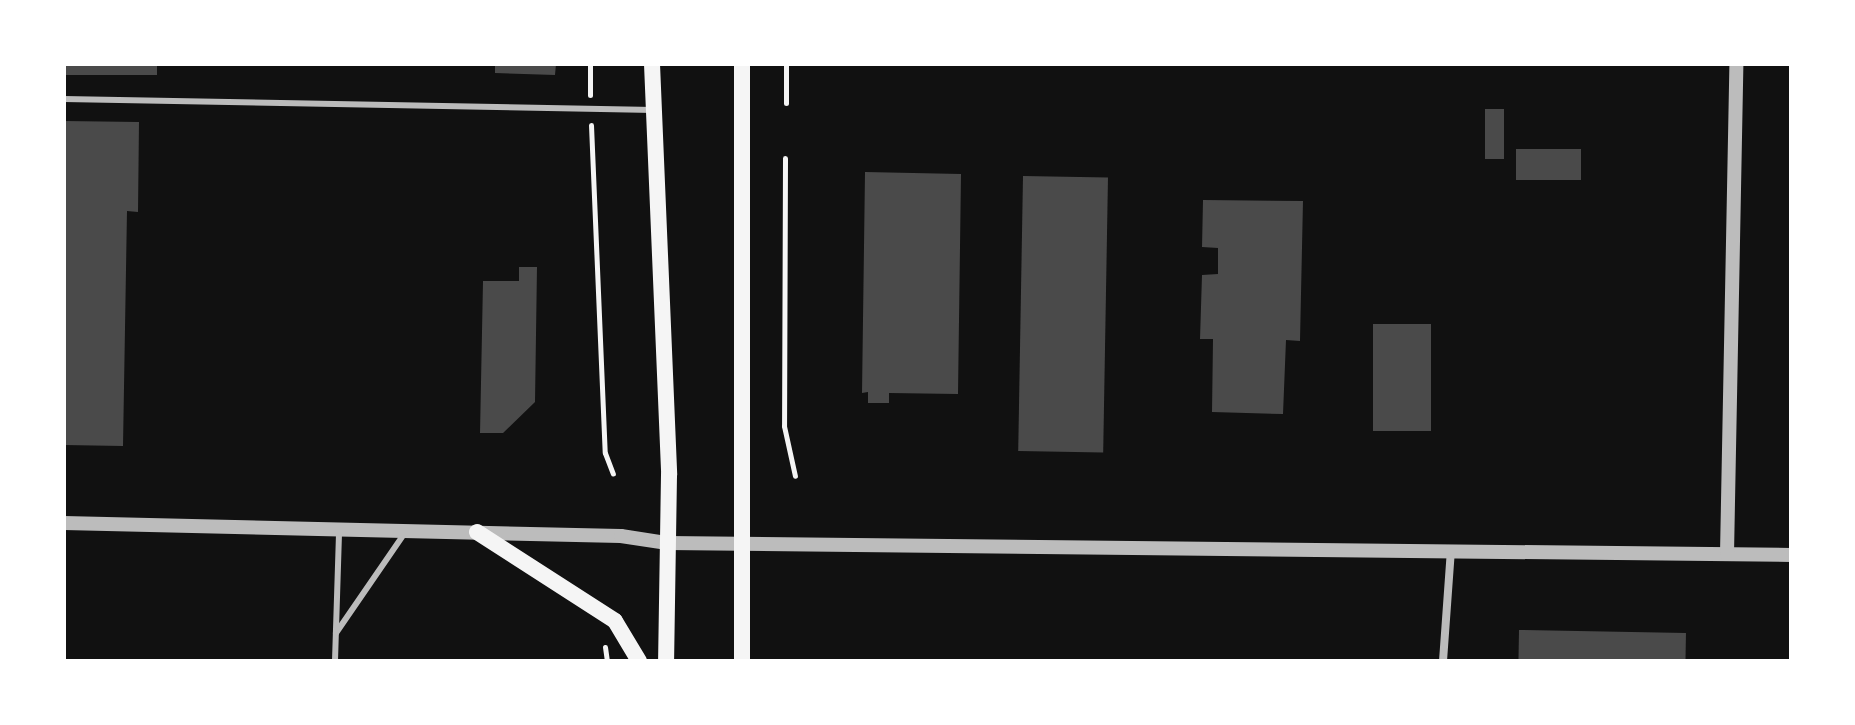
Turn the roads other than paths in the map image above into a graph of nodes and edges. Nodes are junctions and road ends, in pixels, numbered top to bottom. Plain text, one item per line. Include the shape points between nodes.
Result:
1 (652, 64) edge
2 (742, 64) edge
3 (1736, 64) edge
4 (64, 99) edge
5 (654, 110) junction
6 (64, 523) edge
7 (339, 532) junction
8 (406, 532) junction
9 (477, 532) junction
10 (744, 542) junction
11 (667, 543) junction
12 (1451, 549) junction
13 (1727, 554) junction
14 (1791, 555) edge
15 (336, 633) junction
16 (335, 661) edge
17 (639, 661) edge
18 (666, 661) edge
19 (742, 661) edge
20 (1443, 661) edge

1 - 5 main road
2 - 10 main road
3 - 13 street
4 - 5 lane
5 - 11 main road via 669,475
6 - 7 street
7 - 8 street
7 - 15 lane
8 - 9 street
8 - 15 lane
9 - 11 street via 621,536
9 - 17 main road via 615,621
10 - 11 street
10 - 12 street
10 - 19 main road
11 - 18 main road
12 - 13 street
12 - 20 street
13 - 14 street
15 - 16 lane

